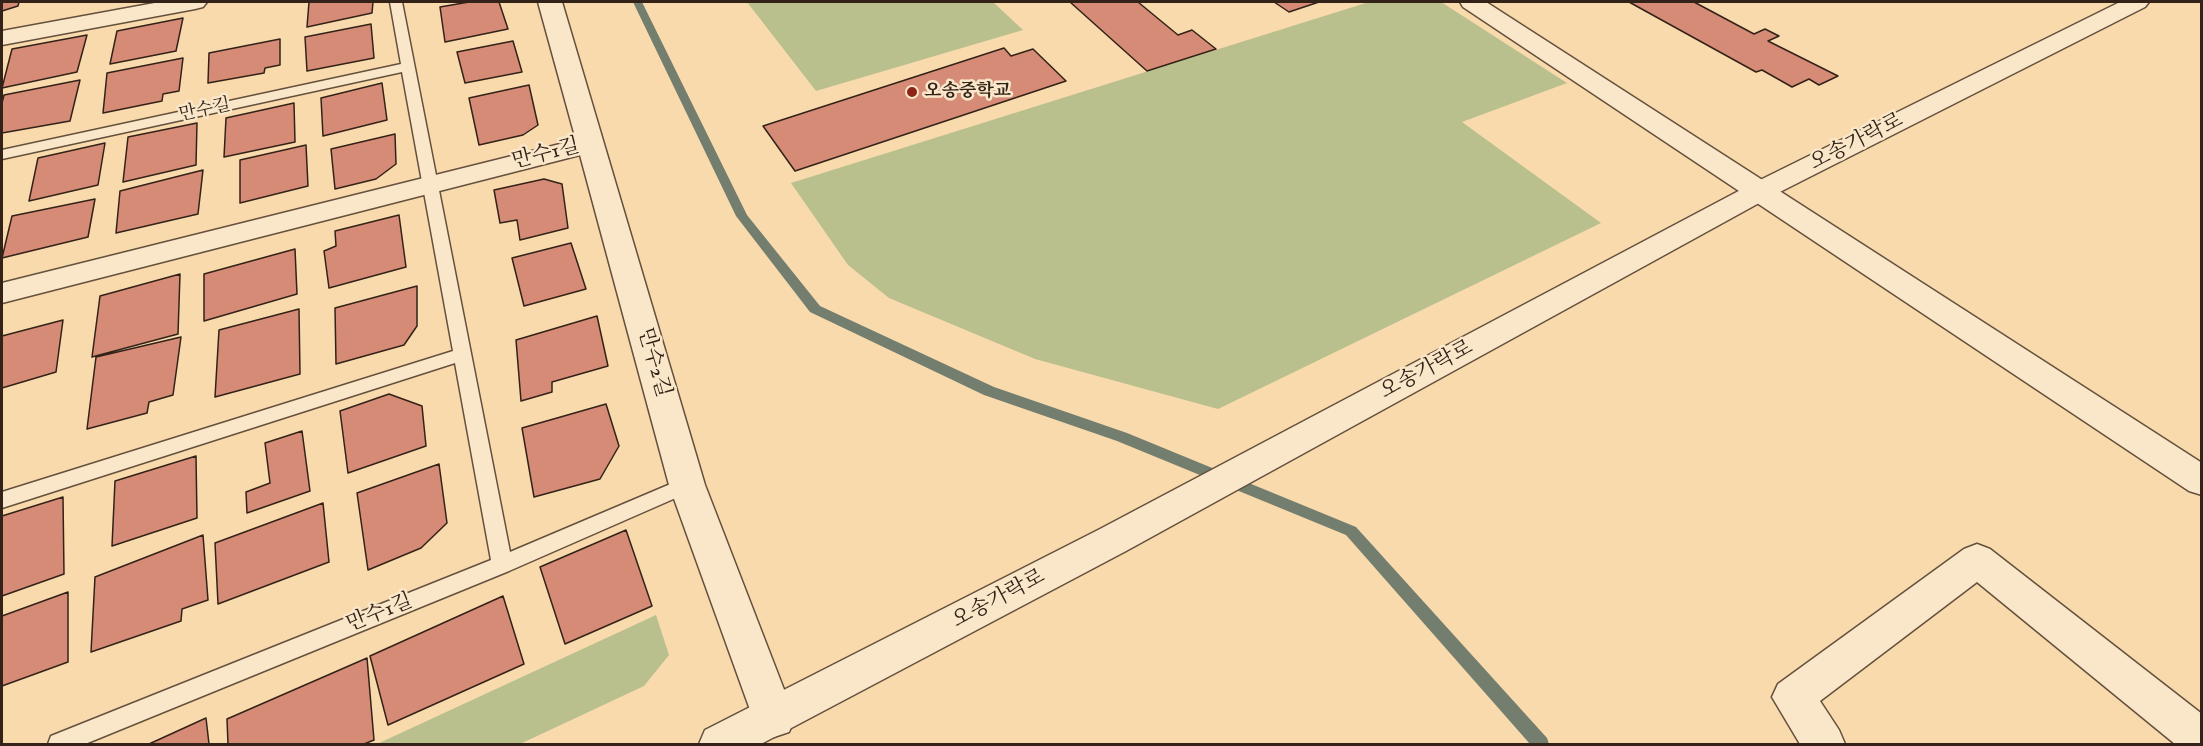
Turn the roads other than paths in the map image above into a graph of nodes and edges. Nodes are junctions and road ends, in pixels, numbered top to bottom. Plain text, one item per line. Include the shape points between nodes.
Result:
1 (195, 2) edge
2 (396, 2) edge
3 (550, 2) edge
4 (1471, 2) edge
5 (2137, 2) edge
6 (2, 38) edge
7 (409, 66) junction
8 (591, 144) junction
9 (2, 155) edge
10 (431, 184) junction
11 (1760, 192) junction
12 (2, 293) edge
13 (463, 354) junction
14 (2202, 481) edge
15 (687, 485) junction
16 (2, 500) edge
17 (502, 565) junction
18 (774, 718) junction
19 (2202, 740) edge
20 (59, 744) edge
21 (720, 744) edge
22 (1824, 744) edge

1 - 6 street
2 - 7 lane
3 - 8 street, 만수2길
4 - 11 street
5 - 11 street, 오송가락로
7 - 9 lane, 만수길
7 - 10 lane
8 - 10 street, 만수1길
8 - 15 street, 만수2길
10 - 12 street, 만수1길
10 - 13 lane
11 - 14 street
11 - 18 street, 오송가락로
13 - 16 lane
13 - 17 lane
15 - 17 lane, 만수1길
15 - 18 street, 만수2길
17 - 20 lane, 만수1길
18 - 21 street, 오송가락로
19 - 22 street via 1977,560 1793,697

